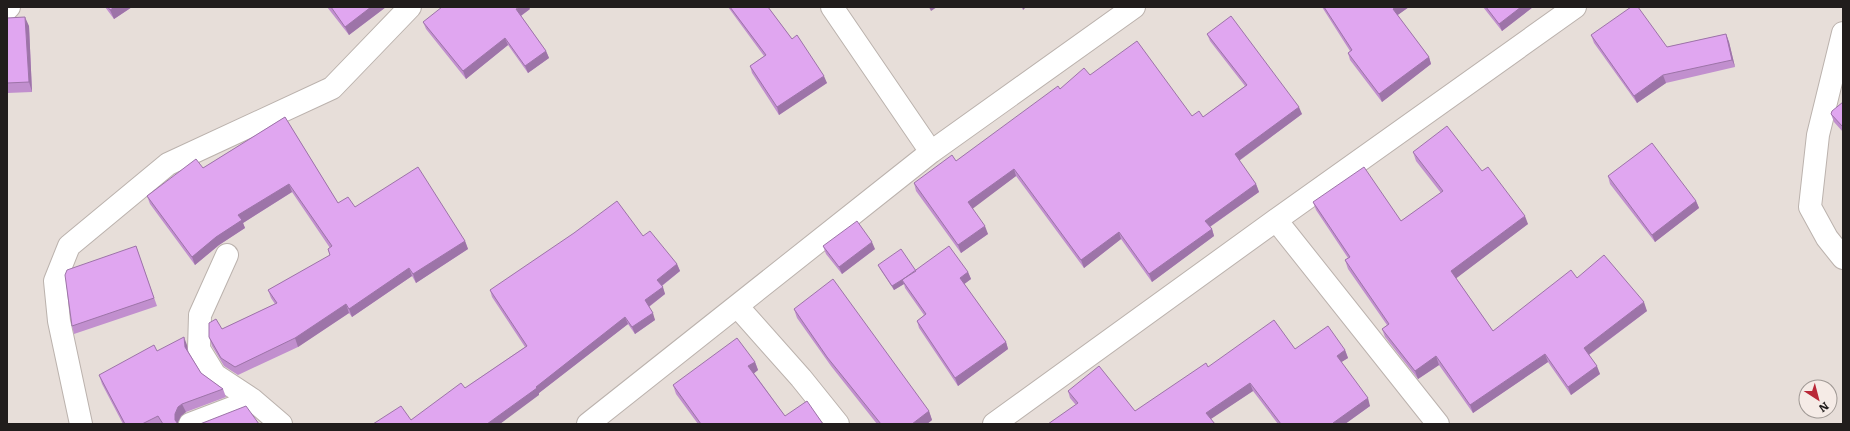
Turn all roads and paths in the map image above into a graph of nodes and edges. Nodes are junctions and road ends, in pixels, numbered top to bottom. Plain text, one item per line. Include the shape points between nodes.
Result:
1 (9, 7) edge
2 (410, 7) edge
3 (832, 7) edge
4 (1134, 7) edge
5 (1575, 7) edge
6 (7, 9) edge
7 (1843, 33) edge
8 (931, 152) junction
9 (1276, 220) junction
10 (227, 255) dead end
11 (1843, 258) edge
12 (737, 306) junction
13 (253, 400) junction
14 (81, 424) edge
15 (190, 424) edge
16 (281, 424) edge
17 (588, 424) edge
18 (838, 424) edge
19 (994, 424) edge
20 (1438, 424) edge

1 - 6 street
2 - 14 street via 332,88 168,164 69,246 55,281 59,321
3 - 8 street
4 - 8 street
5 - 9 street
7 - 11 street via 1818,135 1810,207 1827,238
8 - 12 street
9 - 19 street
9 - 20 street
10 - 13 street via 200,315 199,349 215,375
12 - 17 street
12 - 18 street
13 - 15 street
13 - 16 street

